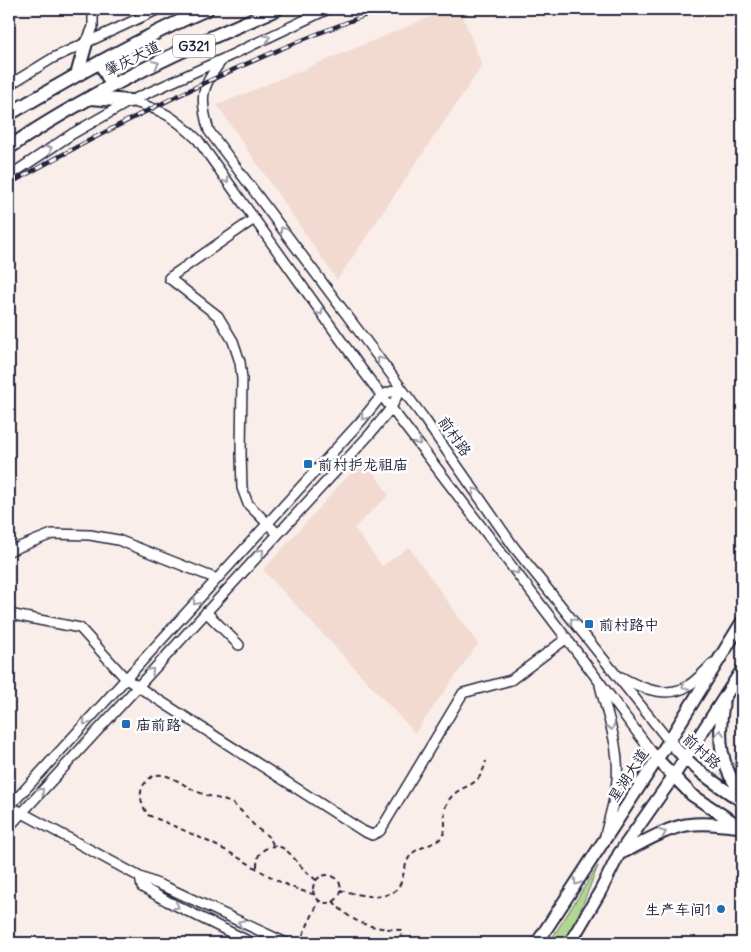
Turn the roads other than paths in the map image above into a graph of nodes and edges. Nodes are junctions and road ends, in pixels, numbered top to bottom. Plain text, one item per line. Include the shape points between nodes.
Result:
1 (93, 9) edge
2 (159, 9) edge
3 (207, 9) edge
4 (277, 9) edge
5 (328, 9) edge
6 (86, 43) junction
7 (223, 59) junction
8 (100, 62) junction
9 (77, 75) junction
10 (9, 85) edge
11 (112, 85) junction
12 (90, 98) junction
13 (130, 101) junction
14 (9, 114) edge
15 (9, 148) edge
16 (9, 176) edge
17 (254, 219) junction
18 (401, 388) junction
19 (382, 395) junction
20 (391, 408) junction
21 (267, 524) junction
22 (278, 534) junction
23 (9, 551) edge
24 (217, 579) junction
25 (206, 612) junction
26 (9, 614) edge
27 (742, 622) edge
28 (567, 638) junction
29 (239, 645) dead end
30 (722, 654) junction
31 (742, 670) edge
32 (615, 673) junction
33 (126, 679) junction
34 (598, 680) junction
35 (138, 686) junction
36 (723, 698) junction
37 (669, 741) junction
38 (684, 759) junction
39 (657, 760) junction
40 (673, 777) junction
41 (742, 793) edge
42 (742, 802) edge
43 (9, 806) edge
44 (22, 812) junction
45 (9, 827) edge
46 (742, 828) edge
47 (603, 841) junction
48 (619, 854) junction
49 (140, 877) junction
50 (252, 943) edge
51 (286, 943) edge
52 (537, 943) edge
53 (570, 943) edge

1 - 6 street via 93,27
2 - 6 street
3 - 8 highway, 肇庆大道 / G321
11 -> 4 highway, 肇庆大道 / G321
7 -> 5 street
6 - 9 highway
6 - 10 street via 53,58
7 - 13 street
18 -> 7 street, 前村路 via 209,131 203,110 204,89
8 - 9 highway, 肇庆大道 / G321
8 - 11 highway
9 - 14 highway, 肇庆大道 / G321
11 - 12 highway, 肇庆大道 / G321
12 - 13 highway
12 - 15 highway, 肇庆大道 / G321 via 28,133
16 -> 13 street via 72,134
13 -> 17 street via 164,112 198,140
17 -> 19 street
17 - 21 street via 169,278 218,316 233,341 242,379 242,488 248,504
18 - 19 street
18 - 20 street
32 -> 18 street, 前村路 via 514,547
19 - 20 street
19 -> 21 street
20 - 22 street
20 -> 28 street
21 - 22 street
21 - 24 street
25 -> 22 street
23 - 24 street via 52,534 90,535 118,540
24 -> 33 street
25 - 29 street
35 -> 25 street
26 - 33 street via 80,628
27 - 30 main road, 星湖大道
28 - 34 street
28 - 35 street via 511,680 463,693 380,831 372,835
30 -> 32 street via 698,679 682,689 667,692 633,684
30 - 37 main road, 星湖大道
31 - 36 main road
32 - 37 street, 前村路
33 - 35 street
33 -> 43 street
34 - 39 street
34 -> 47 street via 618,764 616,790
44 -> 35 street
36 - 38 main road
41 -> 36 main road via 727,772 722,756 720,723
37 - 38 main road, 前村路
37 - 39 main road, 星湖大道
38 - 40 main road
38 - 42 main road, 前村路
39 - 40 main road
39 - 47 main road, 星湖大道
40 - 46 main road via 692,795
40 - 48 main road
43 - 44 street
44 - 45 street
44 - 49 street
48 -> 46 main road via 684,825
47 -> 52 main road, 星湖大道
48 - 53 main road
49 -> 50 street via 142,887
51 -> 49 street

